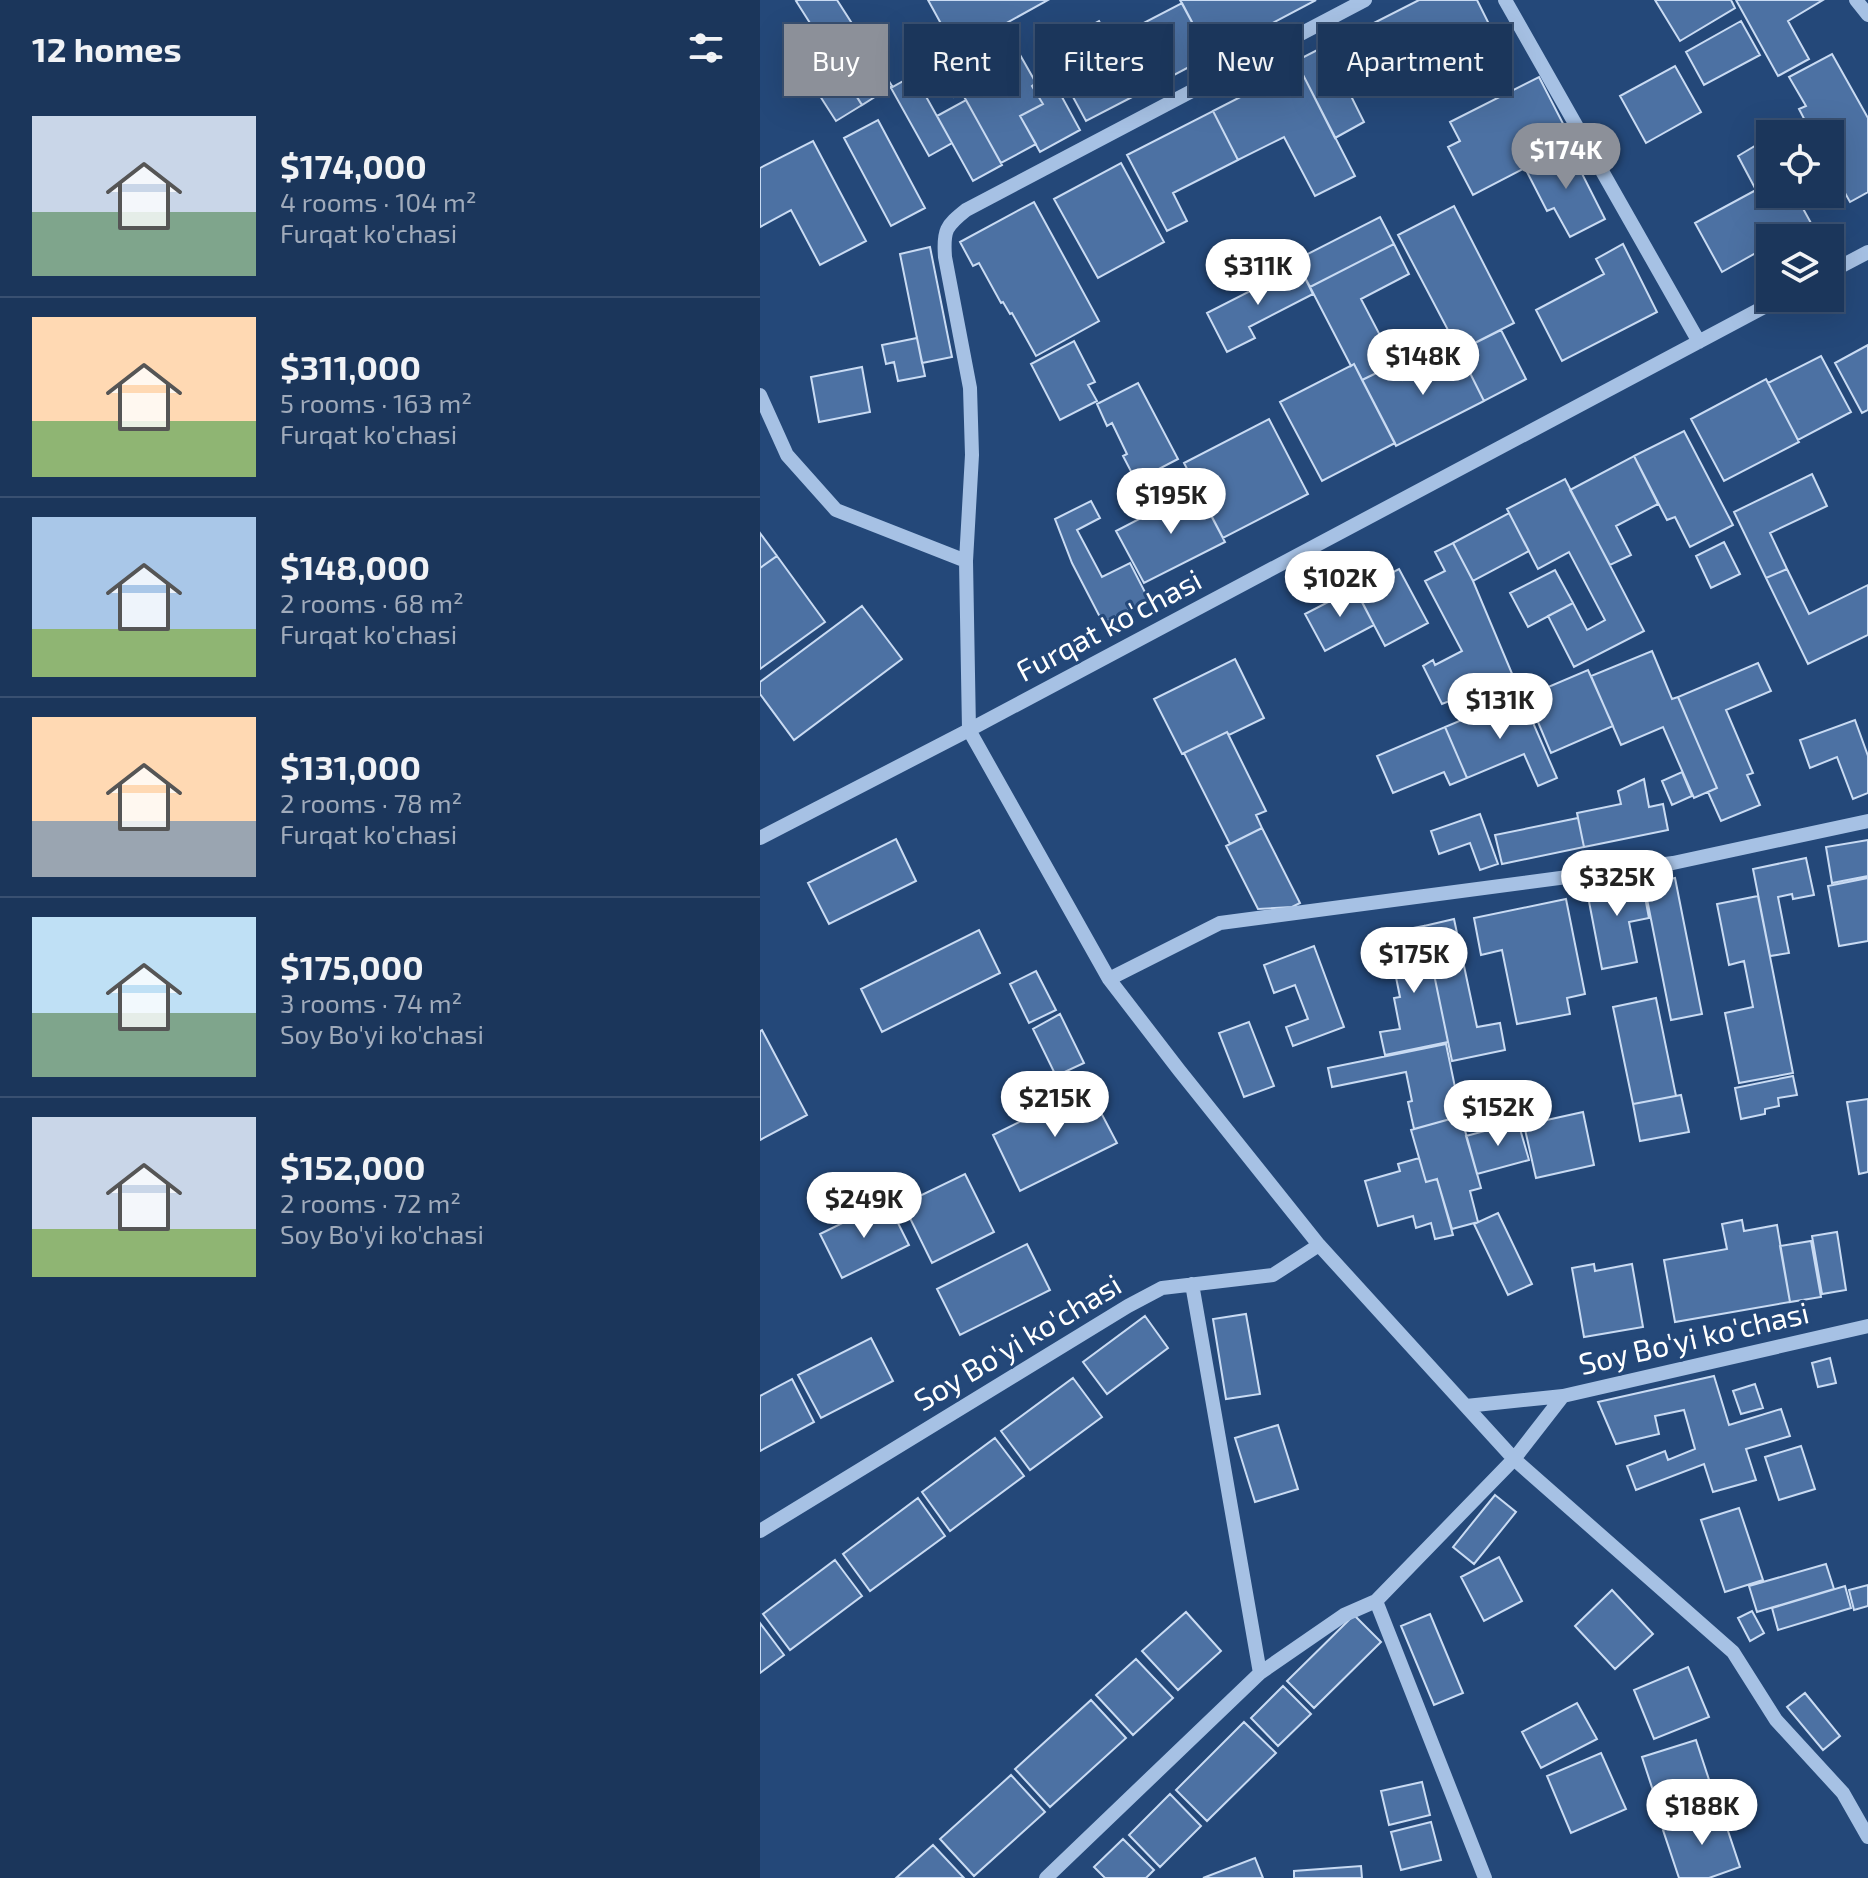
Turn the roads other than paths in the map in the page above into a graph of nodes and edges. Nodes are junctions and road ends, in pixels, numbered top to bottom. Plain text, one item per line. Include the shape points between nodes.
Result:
1 (1365, 0) edge
2 (1505, 0) edge
3 (1856, 0) edge
4 (1868, 15) edge
5 (1868, 252) edge
6 (1844, 265) edge
7 (1756, 311) edge
8 (1699, 342) junction
9 (760, 395) edge
10 (966, 561) junction
11 (969, 730) junction
12 (1868, 821) edge
13 (760, 838) edge
14 (1109, 979) junction
15 (1319, 1245) junction
16 (1192, 1284) junction
17 (1868, 1326) edge
18 (1563, 1396) junction
19 (1466, 1406) junction
20 (1514, 1459) junction
21 (760, 1531) edge
22 (1376, 1601) junction
23 (1260, 1673) junction
24 (1868, 1837) edge
25 (1046, 1878) edge
26 (1485, 1878) edge

1 - 10 street via 966,210 948,225 945,257 970,388
2 - 8 street
3 - 4 street
5 - 6 street
7 - 8 street, Furqat ko'chasi
8 - 11 street, Furqat ko'chasi
9 - 10 street via 787,455 836,510
10 - 11 street
11 - 13 street, Furqat ko'chasi
11 - 14 street
12 - 14 street via 1673,863 1220,923
14 - 15 street
15 - 16 street, Soy Bo'yi ko'chasi via 1273,1275
15 - 19 street
16 - 21 street, Soy Bo'yi ko'chasi via 1162,1288 1128,1306
16 - 23 street
17 - 18 street, Soy Bo'yi ko'chasi
18 - 19 street
18 - 20 street, Soy Bo'yi ko'chasi
19 - 20 street
20 - 22 street, Soy Bo'yi ko'chasi
20 - 24 street via 1733,1652 1776,1720 1843,1793
22 - 23 street, Soy Bo'yi ko'chasi via 1344,1615
22 - 26 street
23 - 25 street, Soy Bo'yi ko'chasi

